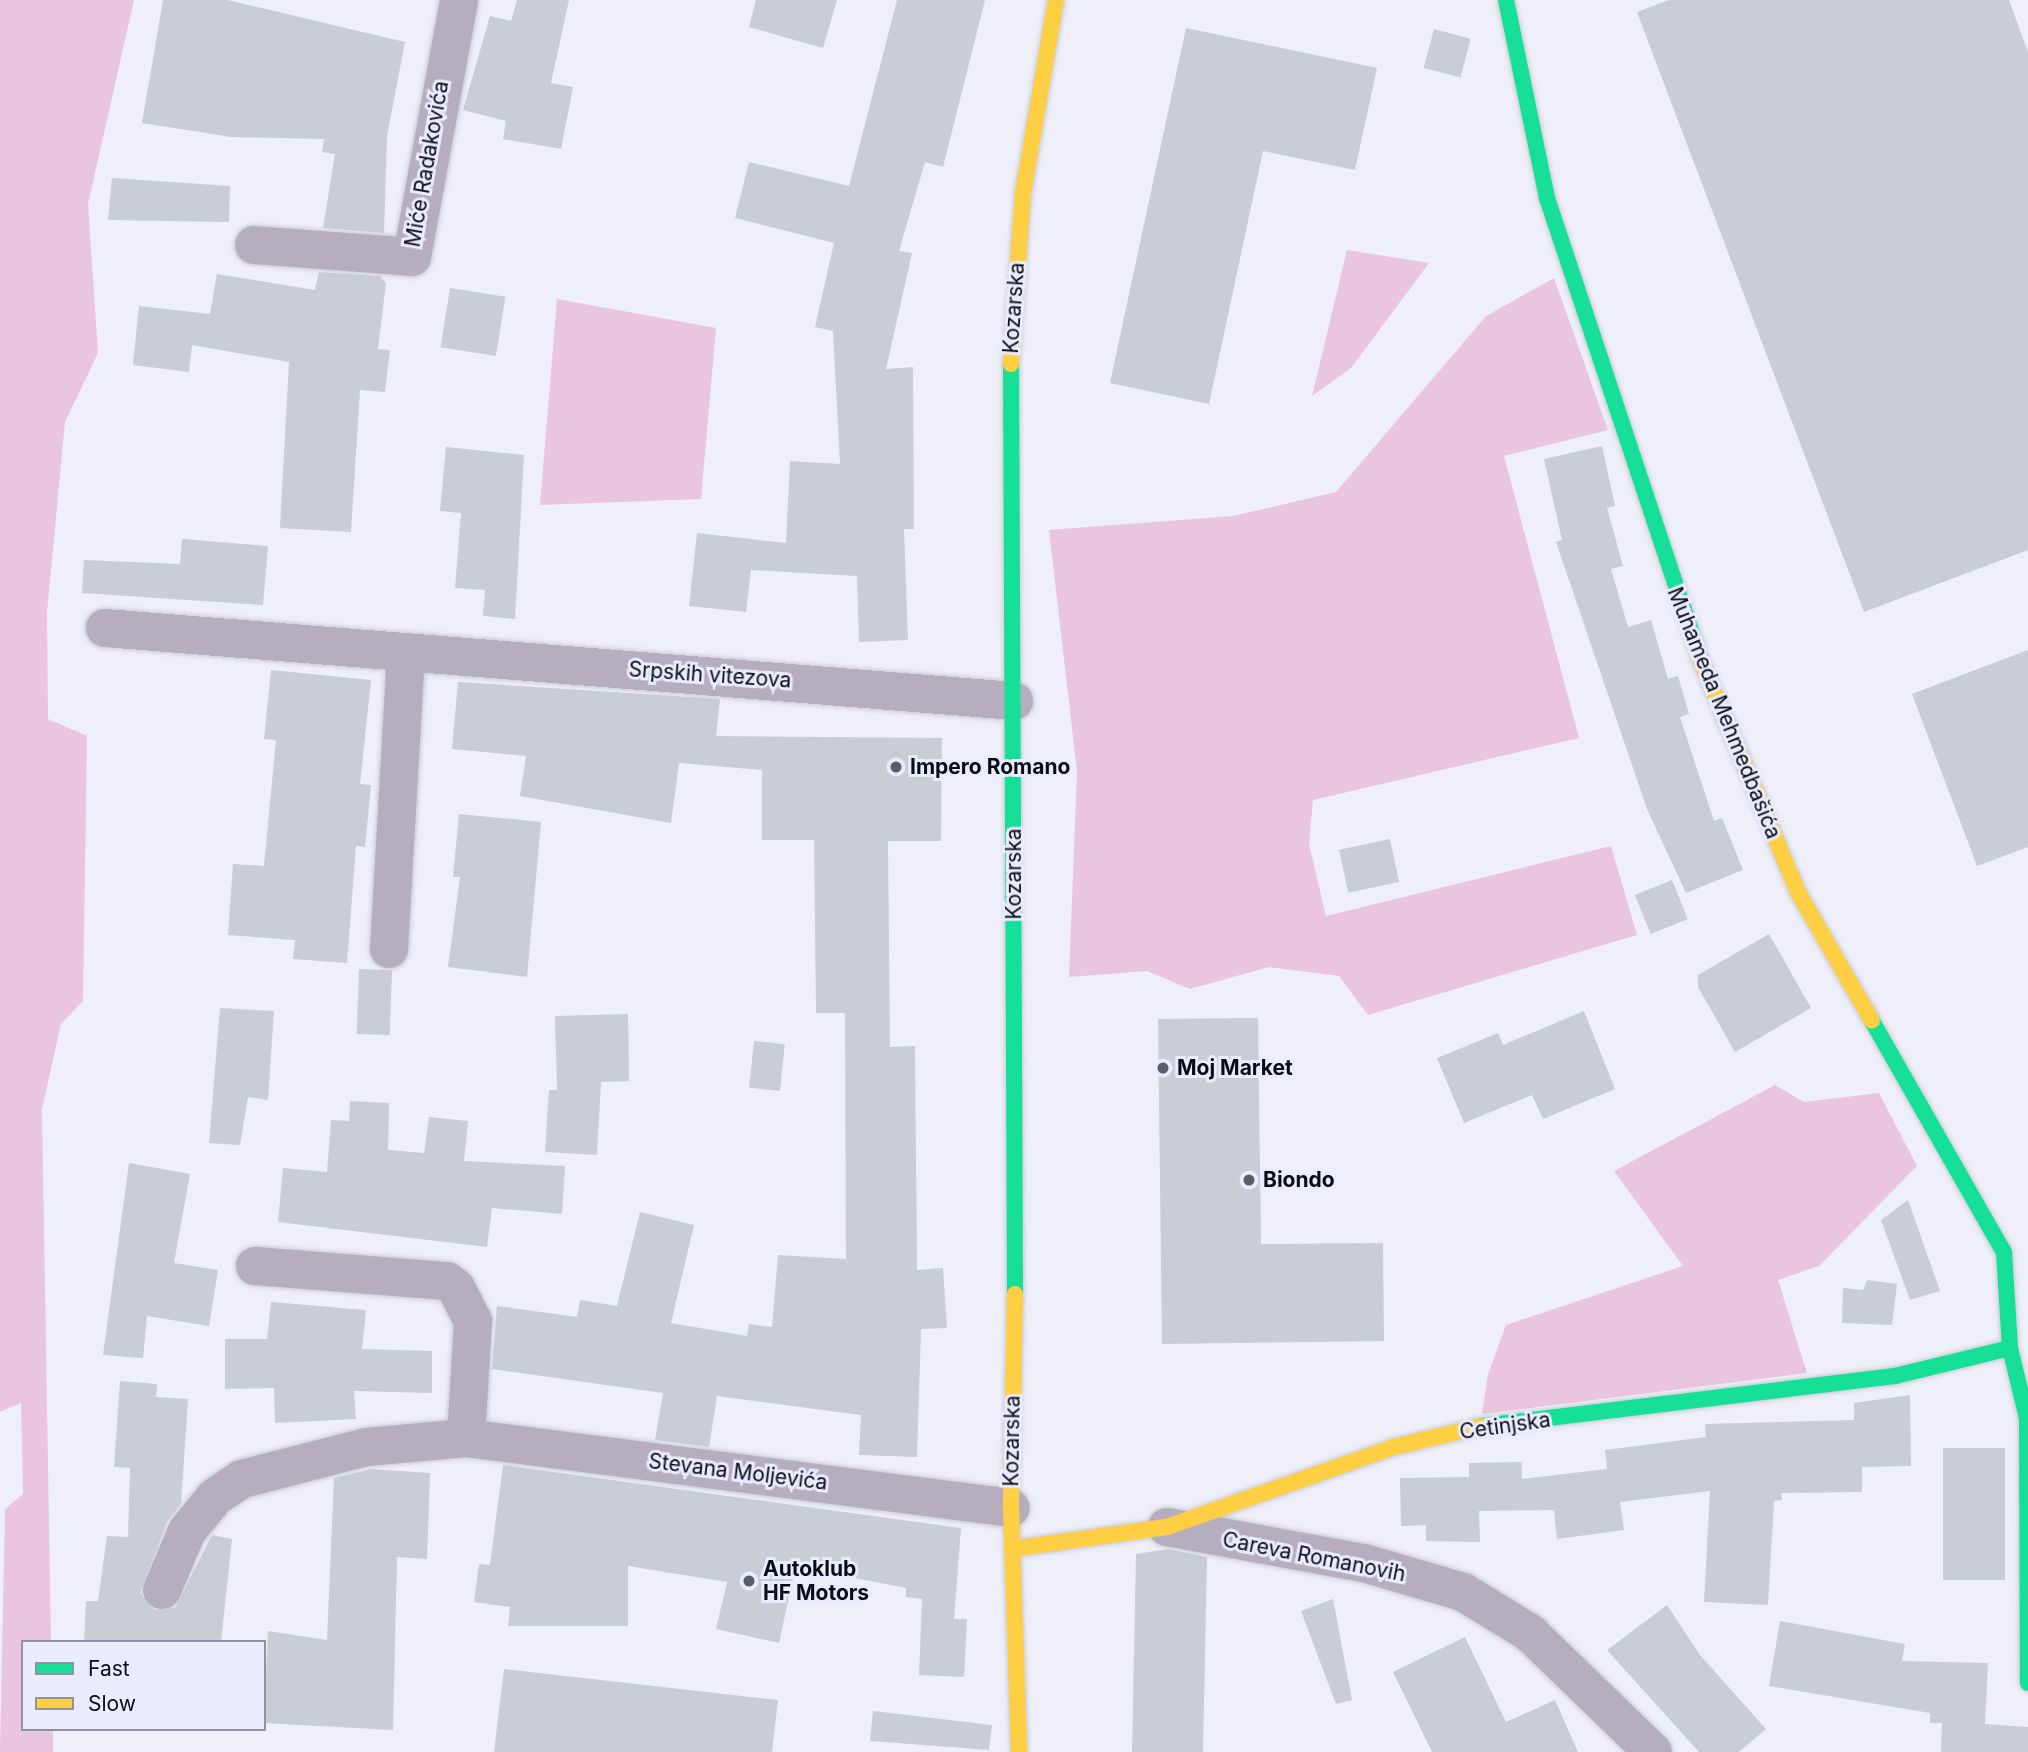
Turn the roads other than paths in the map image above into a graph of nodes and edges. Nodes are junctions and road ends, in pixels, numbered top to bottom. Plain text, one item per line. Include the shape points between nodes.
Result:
1 (459, 0) edge
2 (1056, 0) edge
3 (1506, 0) edge
4 (254, 245) dead end
5 (105, 628) dead end
6 (406, 653) junction
7 (1014, 701) junction
8 (388, 948) dead end
9 (255, 1266) dead end
10 (2010, 1348) junction
11 (466, 1438) junction
12 (1011, 1508) junction
13 (1167, 1527) junction
14 (1012, 1549) junction
15 (162, 1590) dead end
16 (2028, 1683) edge
17 (1019, 1752) edge
18 (1653, 1752) edge

1 - 4 street, Miće Radakovića via 412,257
2 - 7 street, Kozarska via 1023,193 1008,401
3 - 10 street, Muhameda Mehmedbašića via 1507,29 1547,198 1682,616 1799,894 1993,1225 2010,1280
5 - 6 street, Srpskih vitezova
6 - 7 street, Srpskih vitezova
6 - 8 street
7 - 12 street, Kozarska
9 - 11 street via 447,1281 456,1288 473,1321
10 - 13 street, Cetinjska via 1895,1376 1485,1425 1394,1447
10 - 16 street, Muhameda Mehmedbašića via 2027,1419
11 - 12 street, Stevana Moljevića
11 - 15 street, Stevana Moljevića via 367,1447 242,1479 215,1497 187,1531
12 - 14 street, Kozarska
13 - 14 street, Cetinjska
13 - 18 street, Careva Romanovih via 1364,1563 1463,1592 1530,1633
14 - 17 street, Kozarska

